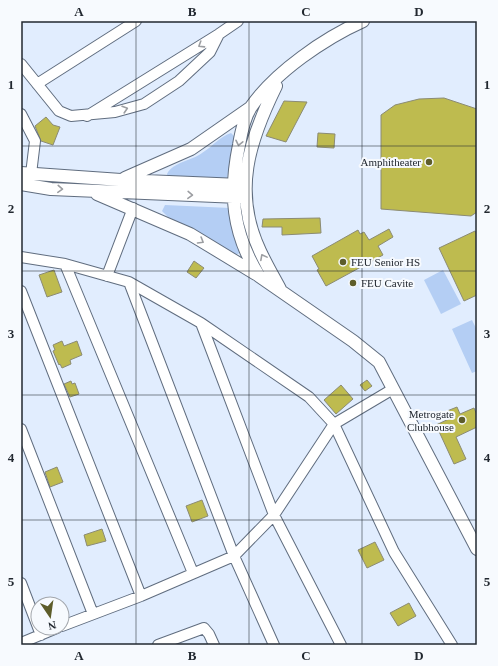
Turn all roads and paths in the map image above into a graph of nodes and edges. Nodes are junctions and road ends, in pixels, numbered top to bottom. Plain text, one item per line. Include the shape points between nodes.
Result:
1 (136, 21) edge
2 (238, 21) edge
3 (363, 21) edge
4 (219, 34) junction
5 (21, 64) edge
6 (280, 76) junction
7 (37, 84) junction
8 (251, 108) junction
9 (21, 114) edge
10 (87, 116) junction
11 (26, 173) edge
12 (121, 180) junction
13 (21, 184) edge
14 (233, 184) junction
15 (89, 191) junction
16 (245, 191) junction
17 (232, 197) junction
18 (133, 208) junction
19 (21, 257) edge
20 (65, 264) junction
21 (107, 276) junction
22 (259, 276) junction
23 (129, 282) junction
24 (21, 290) edge
25 (282, 291) junction
26 (201, 323) junction
27 (393, 389) junction
28 (334, 424) junction
29 (21, 429) edge
30 (274, 515) junction
31 (477, 549) edge
32 (234, 556) junction
33 (193, 573) junction
34 (21, 584) edge
35 (141, 596) junction
36 (30, 608) edge
37 (93, 614) junction
38 (70, 623) edge
39 (38, 636) edge
40 (21, 643) edge
41 (158, 645) edge
42 (214, 645) edge
43 (274, 645) edge
44 (341, 645) edge
45 (452, 645) edge

1 - 7 street
2 - 4 street
3 - 6 street via 324,41
4 -> 10 street
10 -> 4 street via 144,104 179,81 210,52
5 - 7 street
6 - 8 street
6 - 16 street via 252,139
7 - 10 street via 60,111 71,116
8 - 12 street via 192,150
8 -> 14 street via 241,133
9 - 11 street via 35,141
11 - 12 street
12 - 14 street
13 -> 15 street
14 - 16 street
14 - 17 street
15 -> 17 street
15 - 18 street
16 - 17 street
25 -> 16 street via 259,250
17 - 22 street via 243,245
18 - 21 street
18 -> 22 street via 190,234
19 - 20 street
20 - 21 street
20 - 33 street
21 - 23 street
22 - 25 street
23 - 26 street
23 - 32 street
24 - 35 street
25 - 27 street via 379,362
26 - 28 street via 309,397
26 - 30 street
27 - 28 street
27 - 31 street
28 - 30 street
28 - 45 street via 394,552
29 - 37 street
30 - 32 street
30 - 44 street
32 - 33 street
32 - 43 street
33 - 35 street
34 - 36 street
35 - 37 street
37 - 38 street
39 - 40 street
41 - 42 street via 204,628

